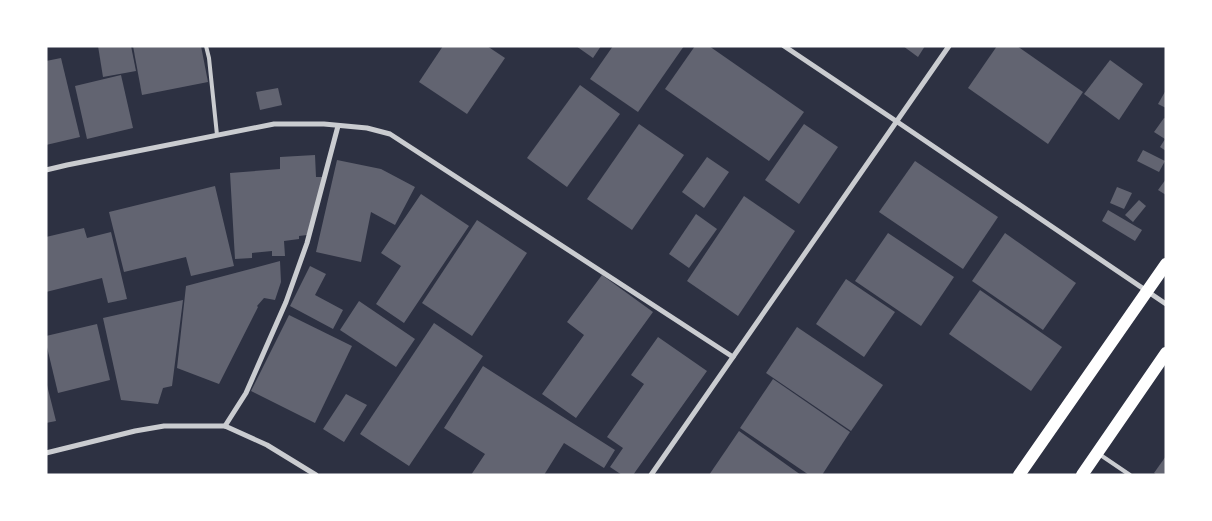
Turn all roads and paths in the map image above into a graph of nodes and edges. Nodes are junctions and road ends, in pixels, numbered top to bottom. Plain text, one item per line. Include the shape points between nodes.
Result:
1 (206, 46) edge
2 (784, 46) edge
3 (949, 46) edge
4 (896, 121) junction
5 (338, 126) junction
6 (217, 135) junction
7 (46, 170) edge
8 (1166, 264) edge
9 (1146, 292) junction
10 (1166, 304) edge
11 (1166, 353) edge
12 (732, 357) junction
13 (225, 426) junction
14 (1098, 452) junction
15 (46, 453) edge
16 (316, 475) edge
17 (651, 475) edge
18 (1020, 475) edge
19 (1082, 475) edge
20 (1130, 475) edge

1 - 6 lane
2 - 4 street
3 - 4 street
4 - 9 street
4 - 12 street
5 - 6 street via 274,124
5 - 12 street via 390,134
5 - 13 street via 307,242 286,302 246,393
6 - 7 street
8 - 9 main road
9 - 10 street
9 - 18 main road
11 - 14 main road
12 - 17 street
13 - 15 street via 164,426
13 - 16 street via 267,445
14 - 19 main road
14 - 20 lane

